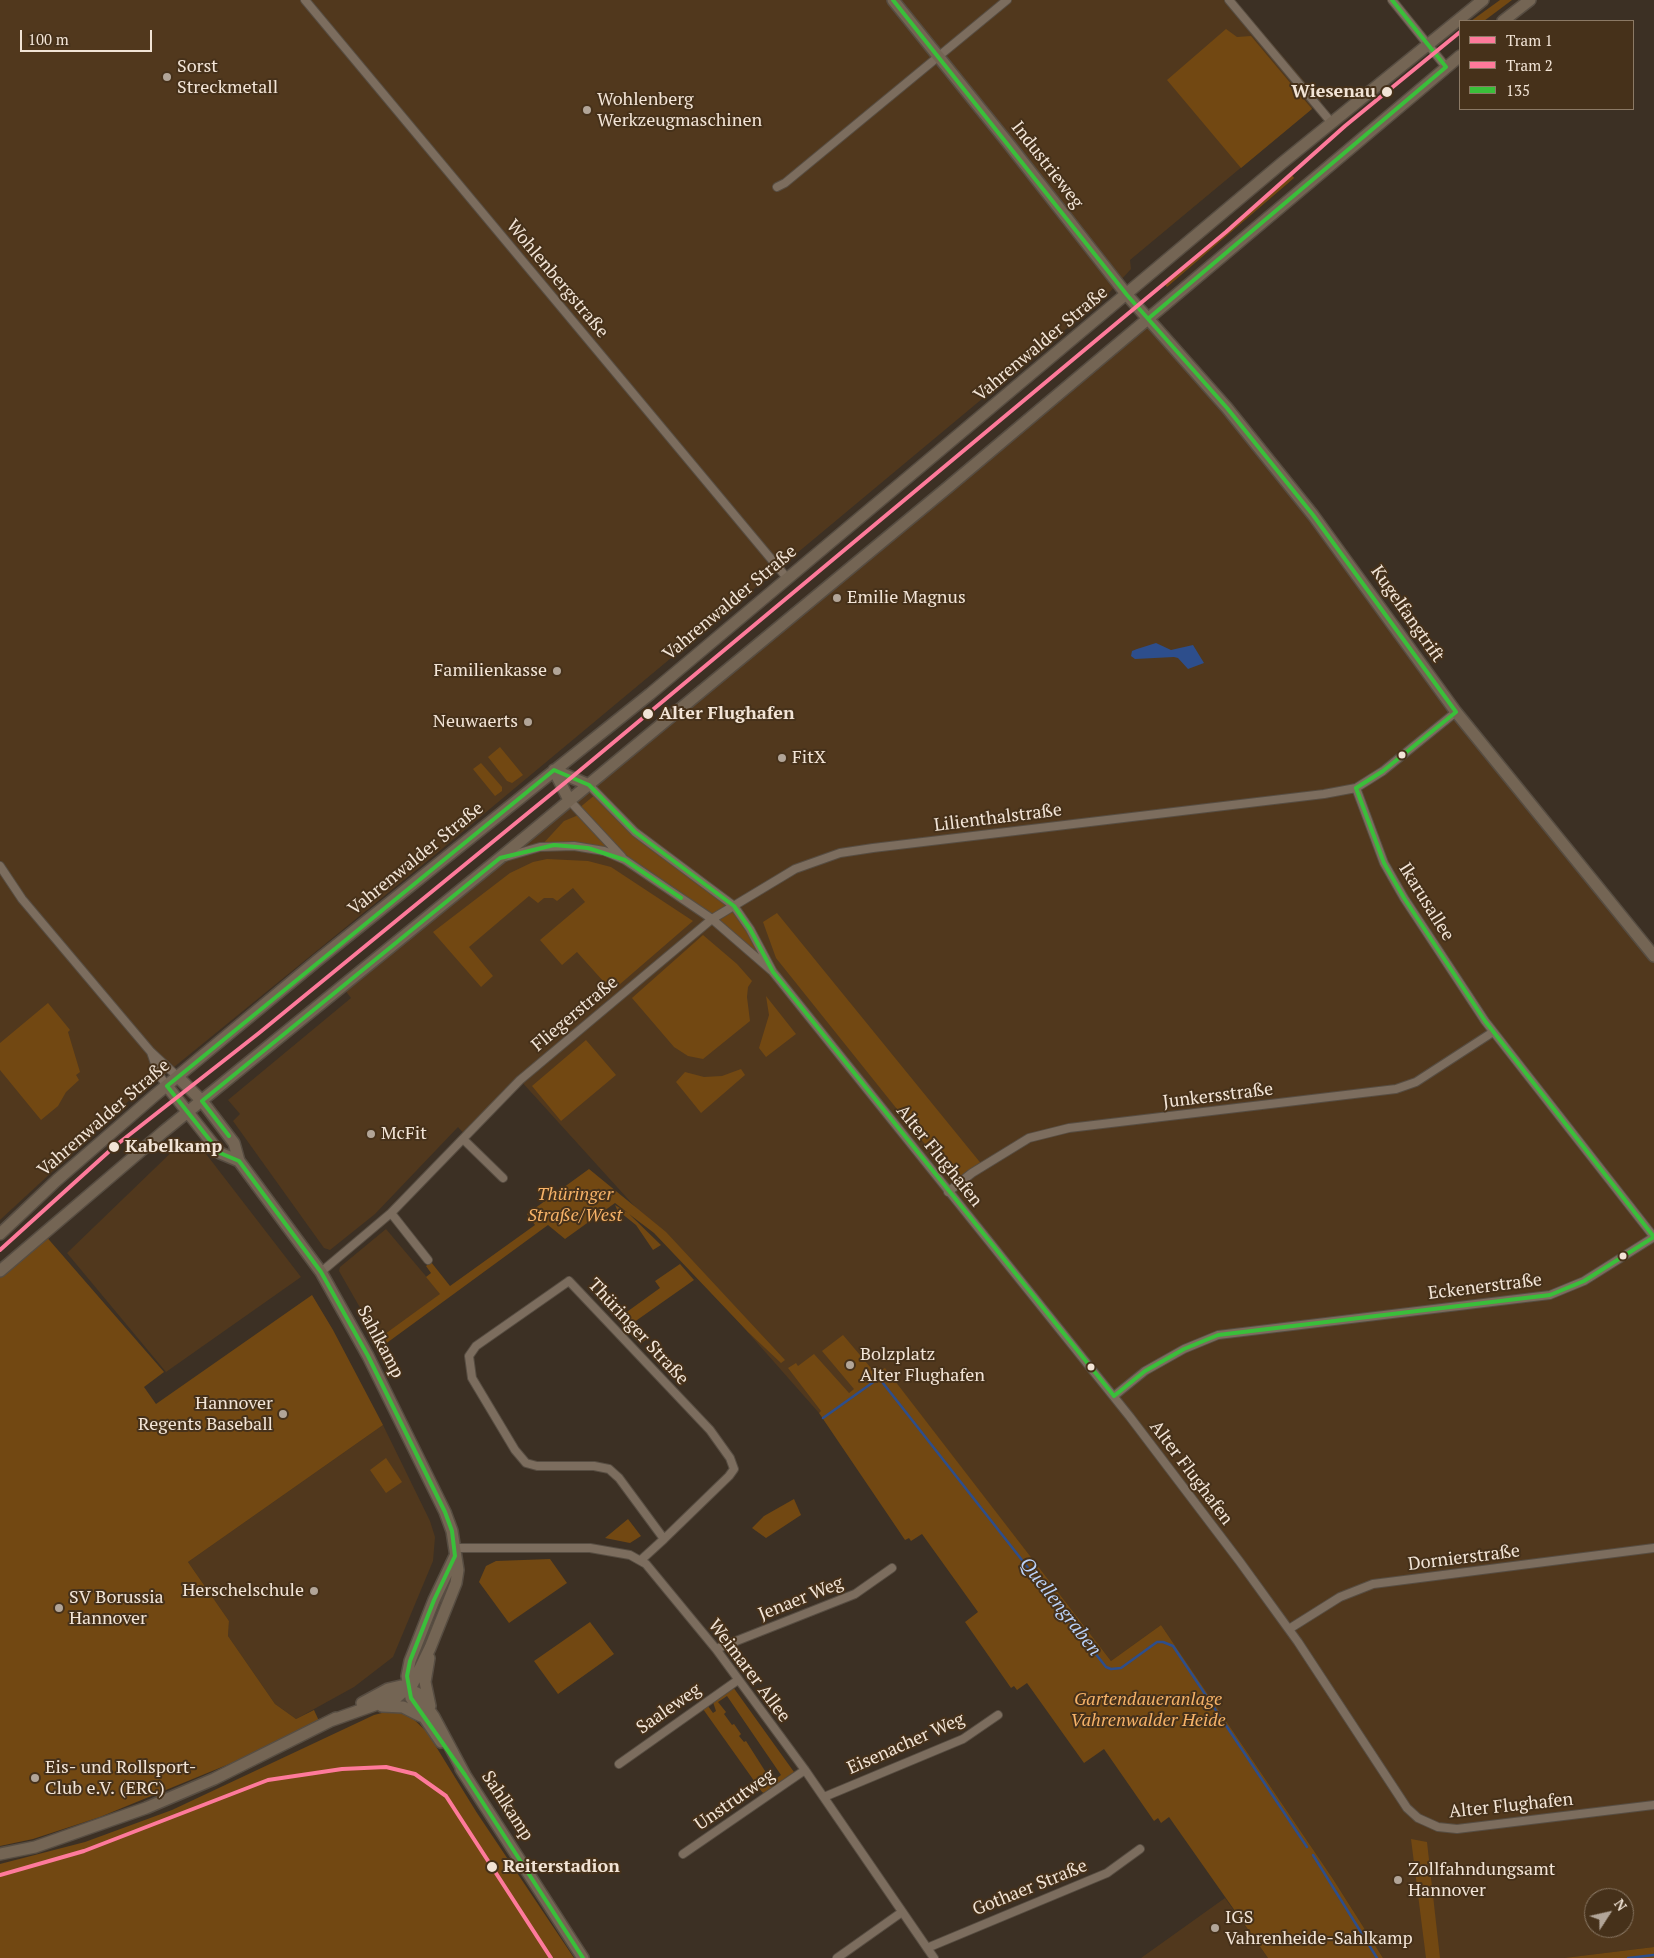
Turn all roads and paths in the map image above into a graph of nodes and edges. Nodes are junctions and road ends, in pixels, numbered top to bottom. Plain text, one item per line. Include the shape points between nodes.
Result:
1 (305, 0) edge
2 (893, 0) edge
3 (1008, 0) edge
4 (1229, 0) edge
5 (1392, 0) edge
6 (1484, 0) edge
7 (1530, 0) edge
8 (1504, 20) edge
9 (1428, 44) junction
10 (939, 57) junction
11 (1459, 57) edge
12 (1446, 67) junction
13 (1331, 122) junction
14 (777, 187) dead end
15 (1127, 295) junction
16 (1149, 318) junction
17 (787, 578) junction
18 (1456, 712) junction
19 (554, 770) junction
20 (588, 785) junction
21 (1356, 788) junction
22 (569, 800) junction
23 (500, 858) junction
24 (625, 860) junction
25 (0, 866) edge
26 (734, 906) junction
27 (712, 919) junction
28 (1654, 956) edge
29 (773, 972) junction
30 (1493, 1032) junction
31 (151, 1052) junction
32 (178, 1077) junction
33 (167, 1086) junction
34 (202, 1101) junction
35 (188, 1112) junction
36 (463, 1139) junction
37 (239, 1161) junction
38 (503, 1178) dead end
39 (948, 1192) junction
40 (391, 1213) junction
41 (0, 1234) edge
42 (1654, 1237) edge
43 (428, 1260) dead end
44 (0, 1271) edge
45 (321, 1272) junction
46 (1114, 1396) junction
47 (664, 1539) junction
48 (1654, 1548) edge
49 (455, 1552) junction
50 (641, 1560) junction
51 (892, 1568) dead end
52 (1289, 1629) junction
53 (430, 1648) junction
54 (716, 1649) junction
55 (410, 1661) junction
56 (738, 1680) junction
57 (409, 1688) junction
58 (388, 1689) junction
59 (373, 1706) junction
60 (998, 1715) dead end
61 (428, 1717) junction
62 (330, 1721) junction
63 (619, 1764) dead end
64 (805, 1770) junction
65 (824, 1796) junction
66 (1654, 1805) edge
67 (1140, 1849) dead end
68 (0, 1854) edge
69 (683, 1854) dead end
70 (902, 1912) junction
71 (927, 1948) junction
72 (583, 1958) edge
73 (837, 1958) edge
74 (934, 1958) edge

1 - 17 street, Wohlenbergstraße
2 - 10 main road, Industrieweg
3 - 10 street
4 - 13 street
5 - 9 street
6 - 9 main road, Vahrenwalder Straße
7 - 8 main road
9 - 12 street
9 - 13 main road, Vahrenwalder Straße
10 - 14 street
10 - 15 main road, Industrieweg
11 - 12 main road
12 - 16 main road
13 - 15 main road, Vahrenwalder Straße
15 - 16 main road, Kugelfangtrift
15 - 17 main road, Vahrenwalder Straße
16 - 18 main road, Kugelfangtrift via 1313,515
16 - 20 main road
17 - 19 main road, Vahrenwalder Straße
18 - 21 street, Lilienthalstraße via 1383,772
18 - 28 main road, Kugelfangtrift
19 - 20 main road
19 - 22 main road
19 - 32 main road, Vahrenwalder Straße
20 - 22 main road
20 - 26 street, Alter Flughafen via 635,832
21 - 26 street, Lilienthalstraße via 840,853 795,869
21 - 30 street, Ikarusallee via 1384,864
22 - 23 main road
22 - 24 street, Alter Flughafen
23 - 24 street, Alter Flughafen via 540,847 574,846 606,852
23 - 34 main road
24 - 27 street, Alter Flughafen
25 - 31 street via 22,899
26 - 27 street, Lilienthalstraße
26 - 29 street, Alter Flughafen
27 - 29 street, Alter Flughafen
27 - 36 street, Fliegerstraße via 520,1080
29 - 39 street, Alter Flughafen
30 - 39 street, Junkersstraße via 1416,1082 1396,1089 1069,1128 1029,1138
30 - 42 street, Ikarusallee
31 - 32 street
31 - 33 street
32 - 33 main road, Vahrenwalder Straße
32 - 34 main road, Sahlkamp
33 - 35 main road, Sahlkamp
33 - 41 main road, Vahrenwalder Straße via 57,1180
34 - 35 main road
34 - 37 main road, Sahlkamp via 234,1143
35 - 37 main road, Sahlkamp via 220,1153
35 - 44 main road
36 - 38 street
36 - 40 street, Fliegerstraße
37 - 45 main road, Sahlkamp
39 - 46 street, Alter Flughafen
40 - 43 street
40 - 45 street, Fliegerstraße
42 - 46 street, Eckenerstraße via 1584,1281 1550,1295 1218,1335 1153,1366
45 - 49 main road, Sahlkamp via 364,1348 444,1512
46 - 52 street, Alter Flughafen
47 - 47 street, Thüringer Straße via 729,1476 734,1469 730,1458 710,1430 569,1281 476,1346 470,1356 472,1378 526,1463 609,1469
47 - 50 street, Thüringer Straße
48 - 52 street, Dornierstraße via 1374,1584 1340,1597
49 - 50 street, Weimarer Allee via 590,1548
49 - 53 main road, Sahlkamp via 456,1583
49 - 55 main road
50 - 54 street, Weimarer Allee
51 - 54 street, Jenaer Weg via 855,1594
52 - 66 street, Alter Flughafen via 1408,1808 1430,1824 1457,1829
53 - 57 main road, Sahlkamp
53 - 61 main road, Sahlkamp via 425,1682
54 - 56 street, Weimarer Allee
55 - 57 main road
55 - 58 main road
56 - 63 street, Saaleweg
56 - 64 street, Weimarer Allee
57 - 58 main road
57 - 59 main road via 401,1696
57 - 61 main road, Sahlkamp via 421,1696
58 - 62 main road
59 - 61 main road via 403,1707
59 - 62 main road
60 - 65 street, Eisenacher Weg via 963,1739
61 - 72 main road, Sahlkamp
62 - 68 main road via 214,1779 146,1808 36,1847
64 - 65 street, Weimarer Allee
64 - 69 street, Unstrutweg
65 - 70 street, Weimarer Allee
67 - 71 street, Gothaer Straße via 1107,1873
70 - 71 street, Weimarer Allee
70 - 73 street
71 - 74 street, Weimarer Allee

